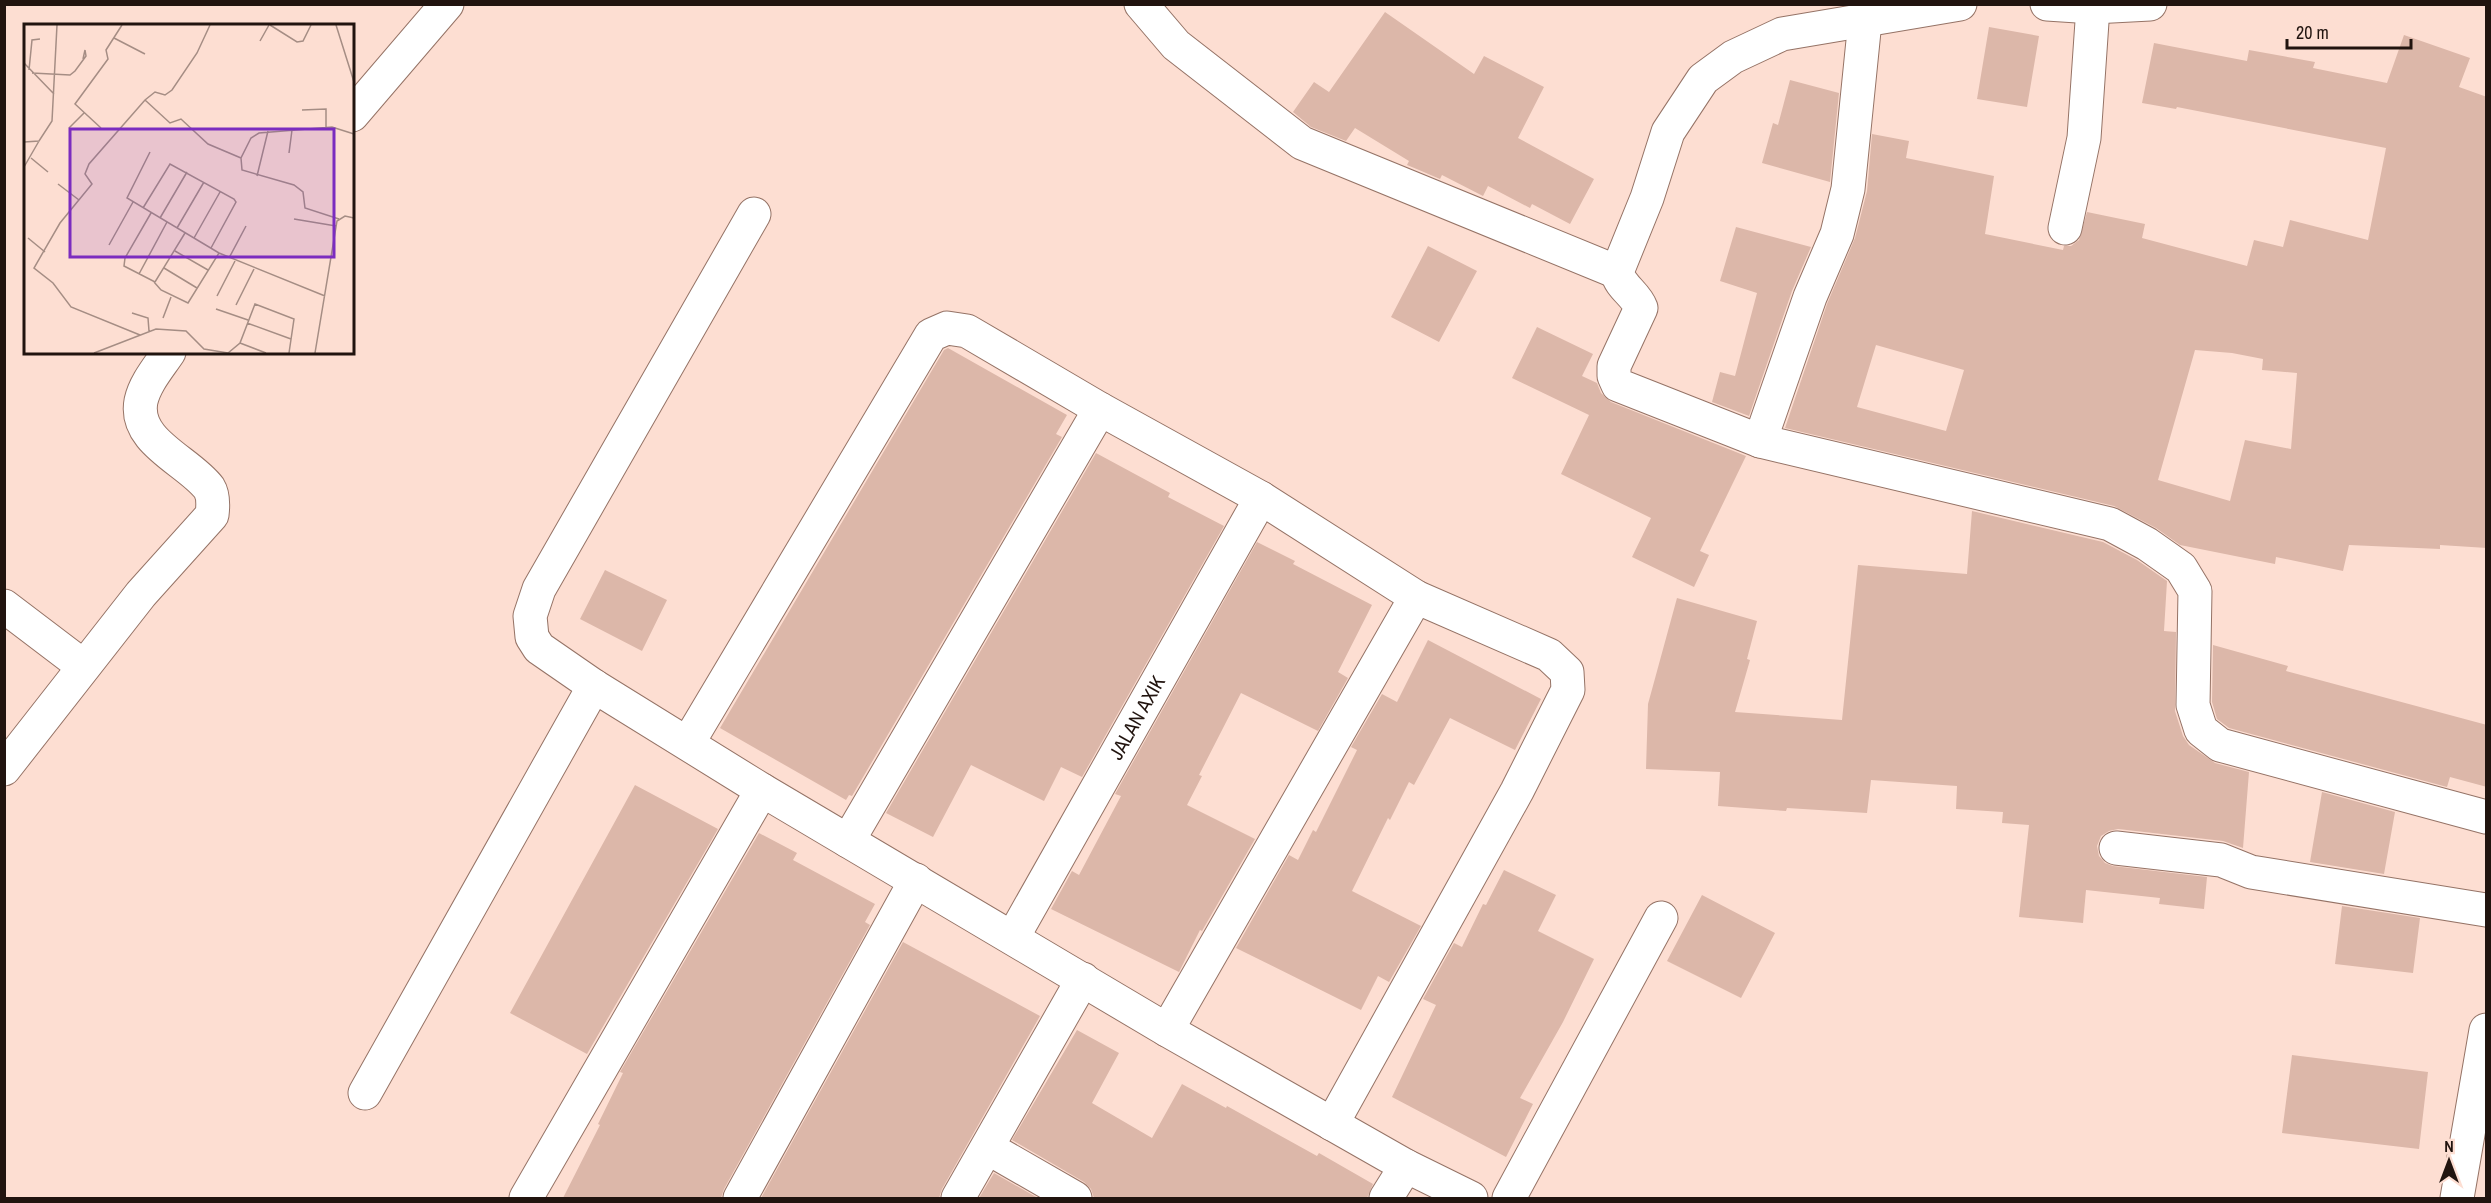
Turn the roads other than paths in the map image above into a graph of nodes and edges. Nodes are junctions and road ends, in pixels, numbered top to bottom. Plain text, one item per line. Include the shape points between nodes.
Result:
1 (447, 4) edge
2 (1141, 4) edge
3 (1960, 4) edge
4 (2047, 4) edge
5 (2150, 4) edge
6 (2093, 7) junction
7 (1865, 21) junction
8 (354, 113) edge
9 (754, 214) dead end
10 (2065, 228) dead end
11 (1617, 272) junction
12 (168, 354) edge
13 (1100, 409) junction
14 (1760, 441) junction
15 (1261, 498) junction
16 (1416, 597) junction
17 (4, 606) edge
18 (83, 666) junction
19 (594, 686) junction
20 (688, 743) junction
21 (4, 769) edge
22 (762, 790) junction
23 (2487, 817) edge
24 (848, 841) junction
25 (2116, 848) dead end
26 (916, 880) junction
27 (2487, 909) edge
28 (1661, 918) dead end
29 (1012, 937) junction
30 (1083, 979) junction
31 (1167, 1030) junction
32 (2487, 1030) edge
33 (365, 1093) dead end
34 (1332, 1124) junction
35 (2478, 1140) edge
36 (988, 1148) junction
37 (1406, 1167) junction
38 (526, 1198) edge
39 (740, 1198) edge
40 (958, 1198) edge
41 (1075, 1198) edge
42 (1386, 1198) edge
43 (1471, 1198) edge
44 (1509, 1198) edge
45 (2457, 1198) edge

1 - 8 street
2 - 11 street via 1176,45 1302,142
3 - 7 street
4 - 6 street
5 - 6 street
6 - 10 street via 2084,138
7 - 11 street via 1782,34 1733,57 1703,79 1668,132
7 - 14 street via 1848,189 1837,234 1810,297
9 - 19 street via 536,598 530,616 532,637 539,648
11 - 14 street via 1618,279 1641,308 1614,366 1618,386
12 - 18 street via 147,384 141,401 141,421 158,445 210,489 212,516
13 - 15 street
13 - 20 street via 967,331 947,328 931,334
13 - 24 street
14 - 23 street via 2110,524 2181,568 2195,591 2193,705 2201,730 2220,745
15 - 16 street
15 - 29 street, JALAN AXIK
16 - 31 street
16 - 34 street via 1549,654 1567,672 1568,690 1517,791
17 - 18 street
18 - 21 street
19 - 20 street
19 - 33 street
20 - 22 street
22 - 24 street
22 - 38 street
24 - 26 street
25 - 27 street via 2221,860 2251,872
26 - 29 street
26 - 39 street
28 - 44 street
29 - 30 street
30 - 31 street
30 - 36 street
31 - 34 street
32 - 35 street
34 - 37 street
35 - 45 street
36 - 40 street
36 - 41 street
37 - 42 street
37 - 43 street

